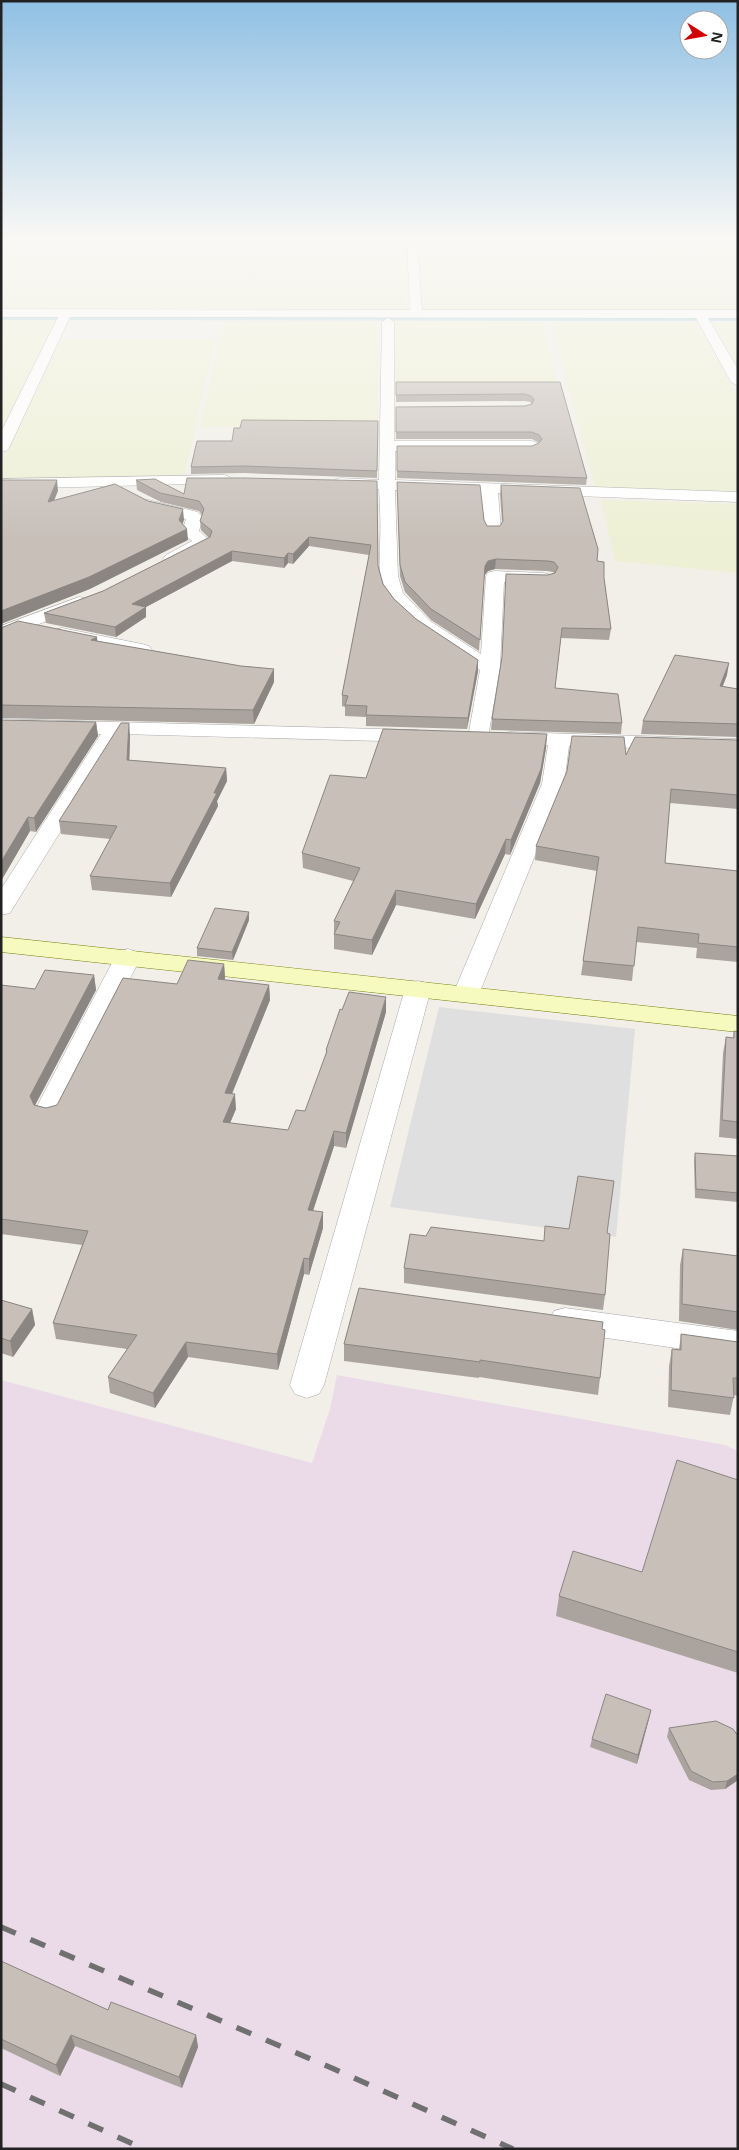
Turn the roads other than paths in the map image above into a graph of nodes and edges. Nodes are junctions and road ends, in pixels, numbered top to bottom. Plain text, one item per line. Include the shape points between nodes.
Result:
1 (53, 339) edge
2 (389, 339) edge
3 (714, 339) edge
4 (738, 382) edge
5 (387, 446) junction
6 (532, 446) edge
7 (1, 448) edge
8 (244, 480) edge
9 (322, 482) edge
10 (109, 483) junction
11 (1, 484) edge
12 (386, 485) junction
13 (489, 488) junction
14 (738, 497) edge
15 (493, 530) edge
16 (156, 566) edge
17 (547, 578) edge
18 (97, 595) edge
19 (6, 631) edge
20 (163, 654) edge
21 (490, 668) junction
22 (1, 725) edge
23 (115, 728) junction
24 (459, 737) junction
25 (559, 740) junction
26 (738, 745) edge
27 (1, 908) edge
28 (1, 944) edge
29 (128, 957) junction
30 (418, 989) junction
31 (466, 994) junction
32 (738, 1024) edge
33 (48, 1112) edge
34 (541, 1316) edge
35 (738, 1344) edge
36 (307, 1385) dead end

1 - 7 street
2 - 5 street via 393,408
3 - 4 street
5 - 6 street
5 - 12 street
8 - 10 street
9 - 12 street
10 - 11 street
10 - 16 street via 155,508 195,518 190,532 204,542
12 - 13 street
12 - 21 street via 393,592 403,606 425,624
13 - 14 street
13 - 15 street
17 - 21 street via 495,576
18 - 19 street
19 - 20 street
21 - 24 street
22 - 23 street
23 - 24 street
23 - 27 street
24 - 25 street
25 - 26 street
25 - 31 street via 553,784
28 - 29 street
29 - 30 street
29 - 33 street
30 - 31 street
30 - 36 street via 349,1289
31 - 32 street
34 - 35 street

